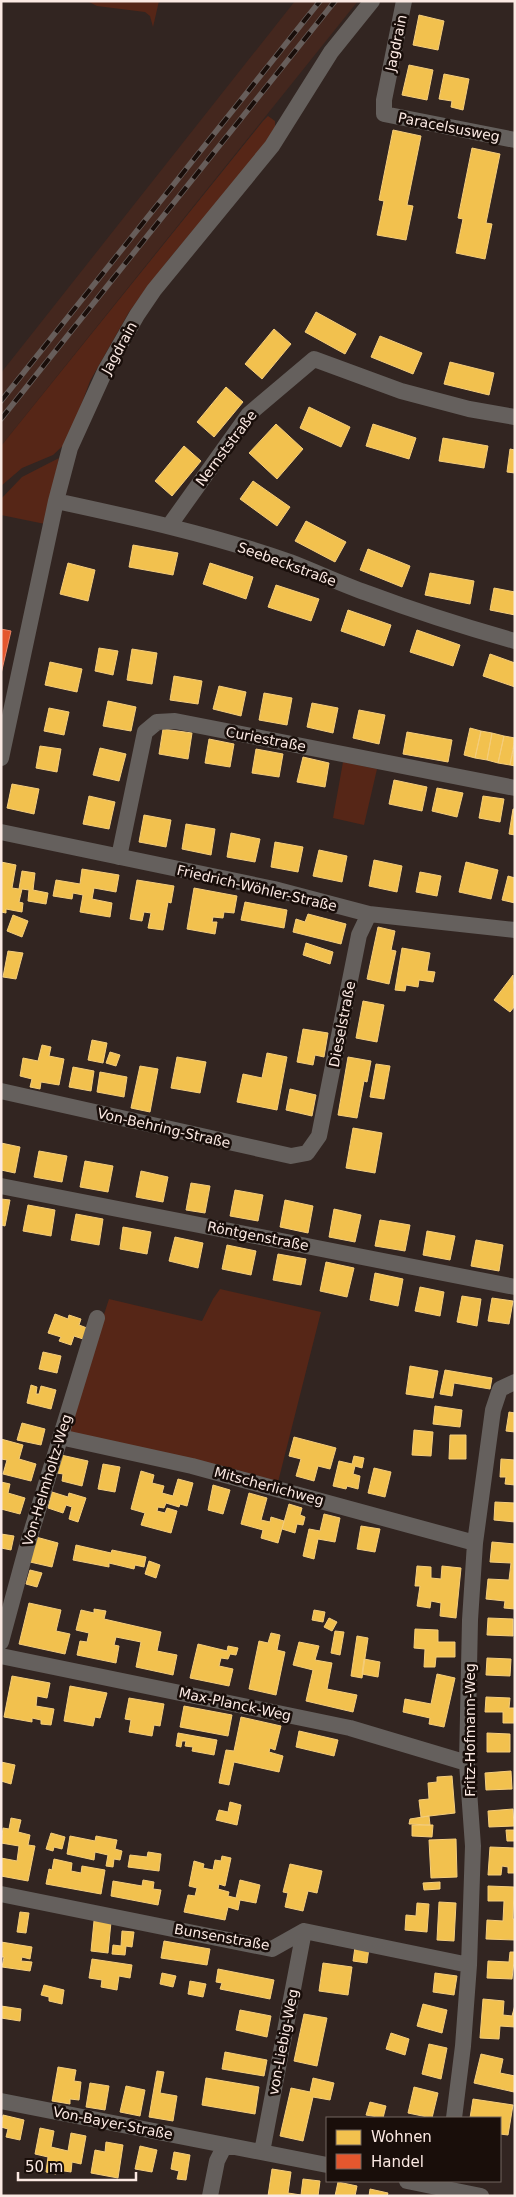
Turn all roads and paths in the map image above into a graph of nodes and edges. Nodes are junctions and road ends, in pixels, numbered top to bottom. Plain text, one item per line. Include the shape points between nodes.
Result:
1 (372, 1) edge
2 (404, 1) edge
3 (384, 114) joint
4 (515, 140) edge
5 (515, 417) edge
6 (56, 501) junction
7 (169, 526) junction
8 (515, 641) edge
9 (1, 758) edge
10 (515, 788) edge
11 (1, 832) edge
12 (119, 857) junction
13 (368, 914) junction
14 (515, 930) edge
15 (1, 1091) edge
16 (319, 1136) joint
17 (1, 1186) edge
18 (515, 1287) edge
19 (97, 1318) dead end
20 (515, 1382) edge
21 (60, 1437) junction
22 (476, 1543) junction
23 (1, 1642) edge
24 (1, 1656) edge
25 (467, 1763) junction
26 (1, 1894) edge
27 (304, 1931) junction
28 (469, 1965) junction
29 (1, 2101) edge
30 (454, 2117) edge
31 (225, 2145) junction
32 (262, 2152) junction
33 (326, 2165) edge
34 (418, 2182) edge
35 (441, 2184) edge
36 (210, 2196) edge
37 (481, 2196) edge

1 - 6 street, Jagdrain via 331,52 272,146 154,290 137,316 105,371 70,448
2 - 3 street, Jagdrain
3 - 4 street, Paracelsusweg
5 - 7 street, Nernststraße via 401,391 314,359 249,414
6 - 7 street, Seebeckstraße
6 - 9 street, Jagdrain
7 - 8 street, Seebeckstraße via 290,562 367,593
10 - 12 street, Curiestraße via 175,721 157,722 145,732
11 - 12 street, Friedrich-Wöhler-Straße
12 - 13 street, Friedrich-Wöhler-Straße via 274,889
13 - 14 street, Friedrich-Wöhler-Straße
13 - 16 street, Dieselstraße via 359,935
15 - 16 street, Von-Behring-Straße via 290,1156 307,1152
17 - 18 street, Röntgenstraße
19 - 21 street, Von-Helmholtz-Weg
20 - 22 street, Fritz-Hofmann-Weg via 500,1389 493,1410
21 - 22 street, Mitscherlichweg via 210,1470
21 - 23 street, Von-Helmholtz-Weg via 26,1546
22 - 25 street, Fritz-Hofmann-Weg via 470,1620
24 - 25 street, Max-Planck-Weg via 350,1728
25 - 28 street, Fritz-Hofmann-Weg via 473,1846
26 - 27 street, Bunsenstraße via 272,1949
27 - 28 street
27 - 32 street, von-Liebig-Weg
28 - 30 street, Fritz-Hofmann-Weg via 464,2046
29 - 31 street, Von-Bayer-Straße
31 - 32 street, Von-Bayer-Straße
31 - 36 street via 217,2161
32 - 33 street, Von-Bayer-Straße
34 - 35 street
35 - 37 street

